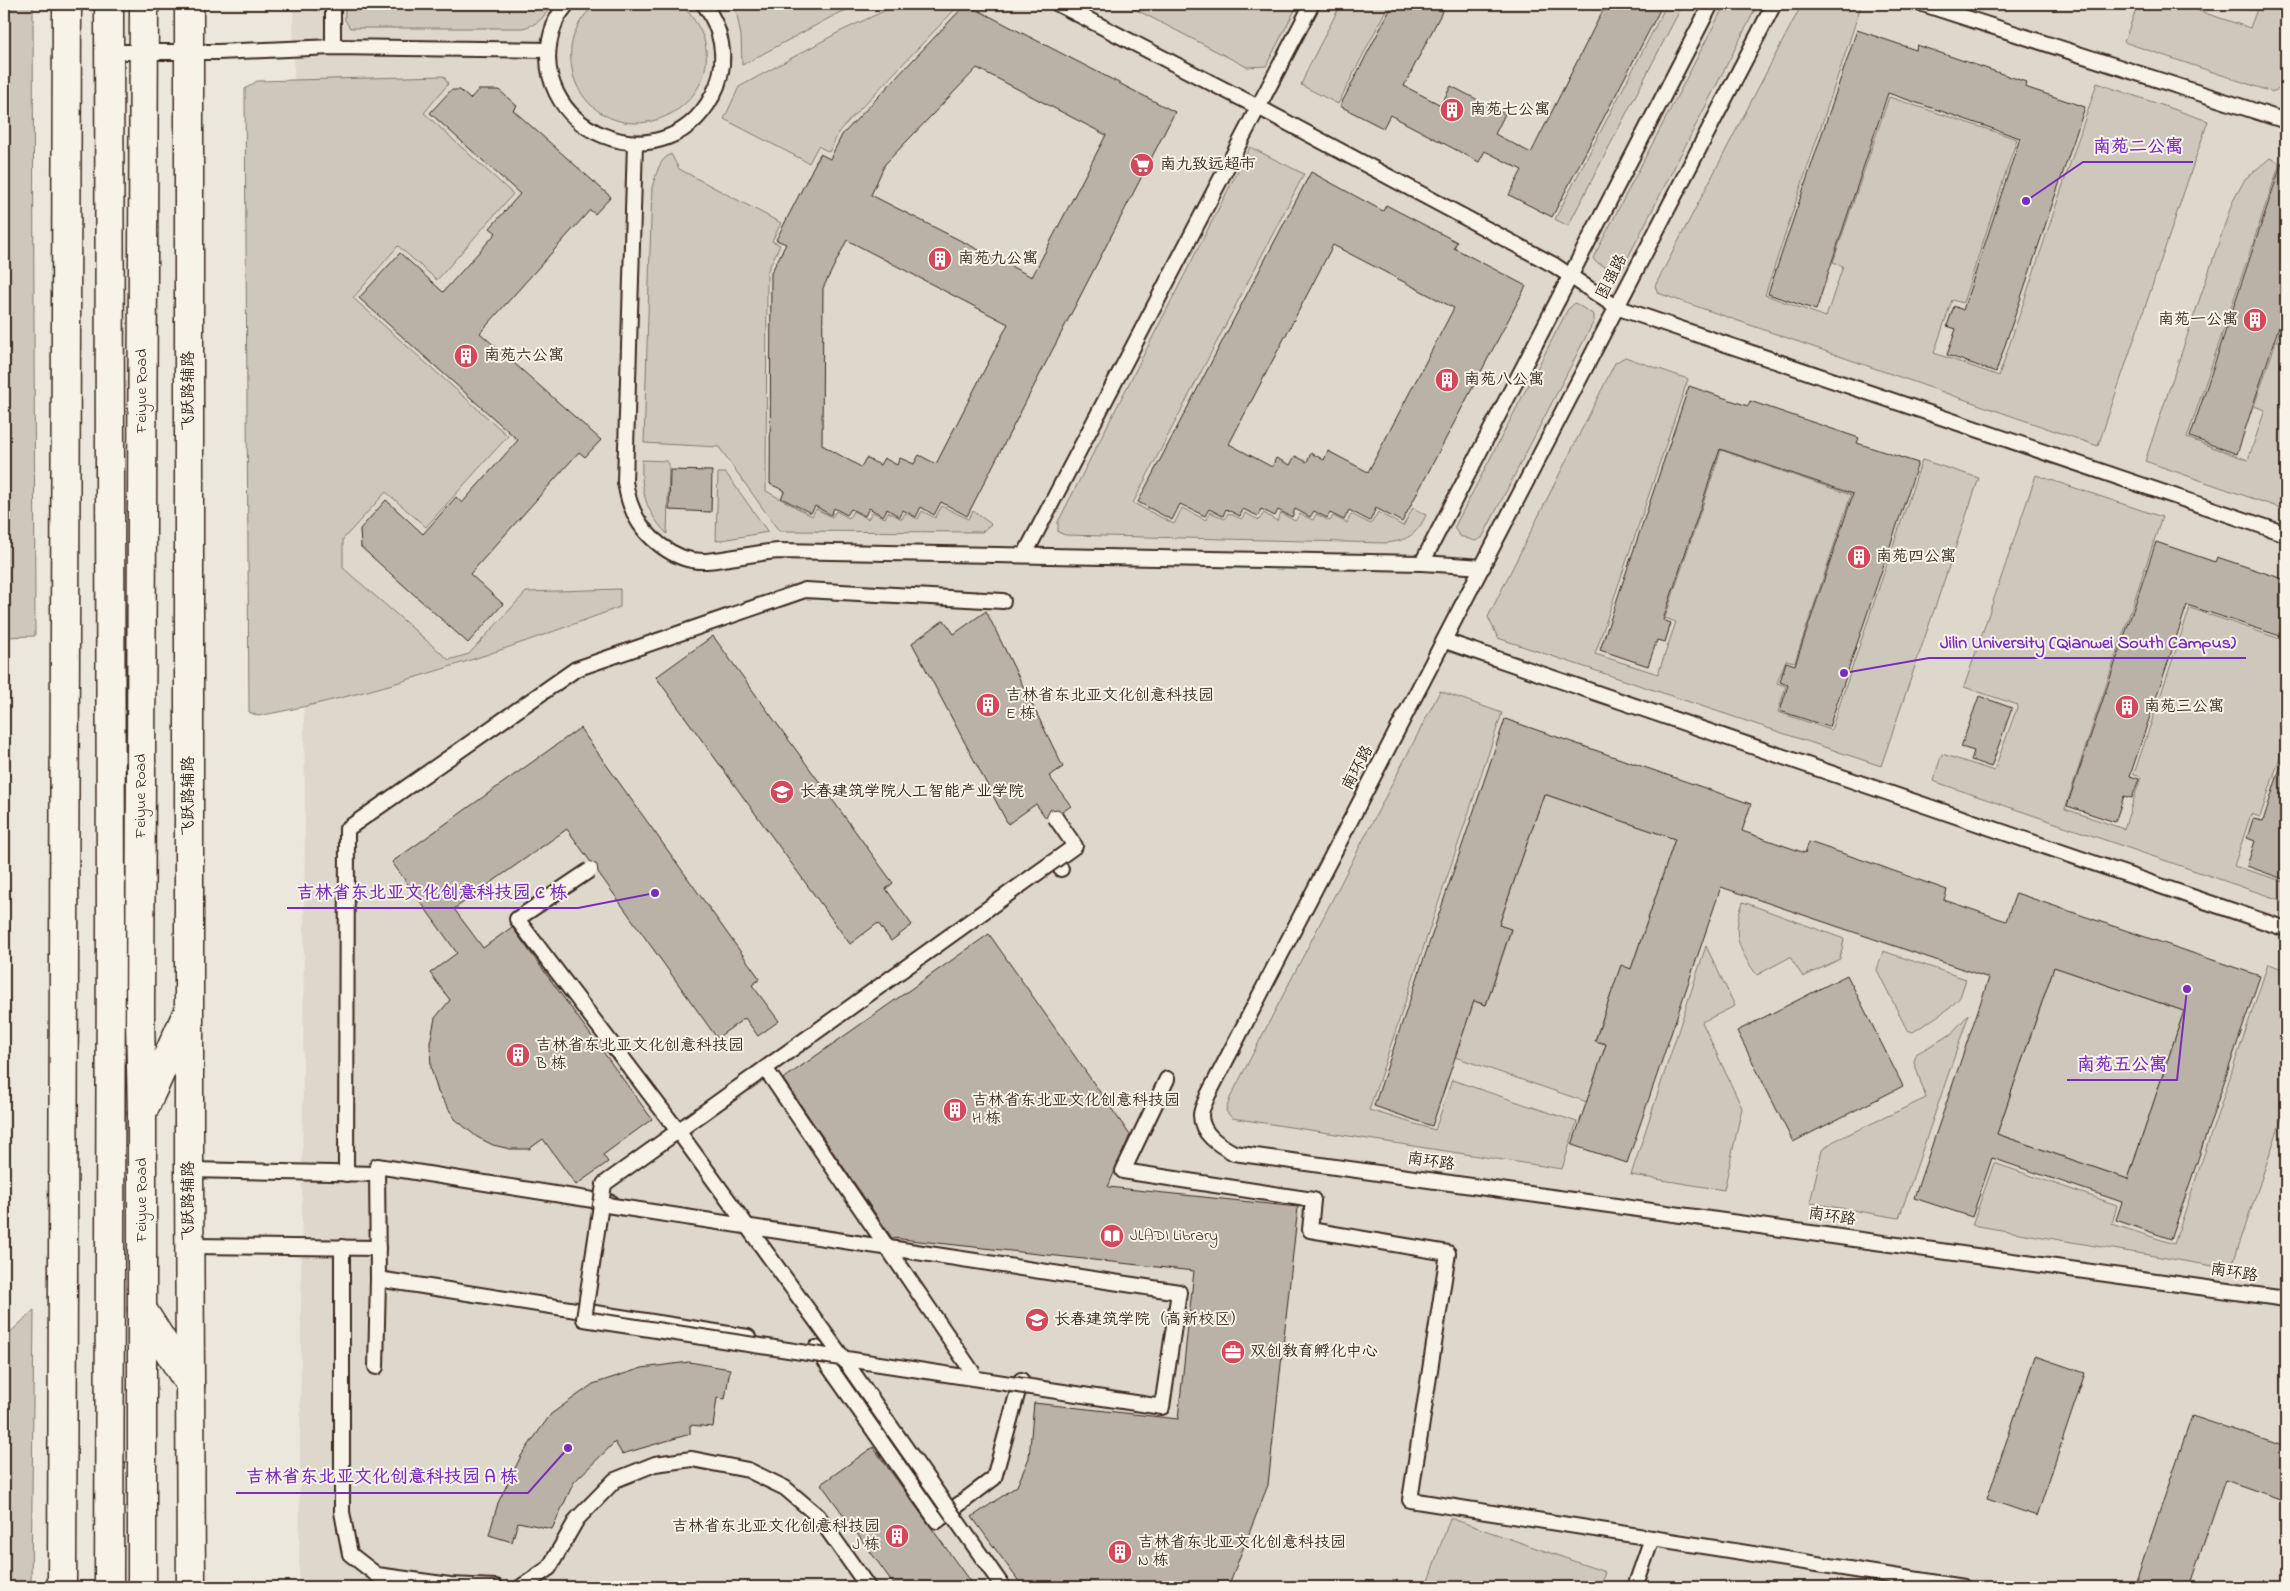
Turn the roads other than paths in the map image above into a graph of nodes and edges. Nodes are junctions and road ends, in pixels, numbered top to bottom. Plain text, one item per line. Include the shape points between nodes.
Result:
1 (67, 4) edge
2 (109, 4) edge
3 (144, 4) edge
4 (189, 4) edge
5 (333, 4) edge
6 (567, 4) edge
7 (704, 4) edge
8 (1058, 4) edge
9 (1312, 4) edge
10 (1711, 4) edge
11 (1774, 4) edge
12 (1923, 4) edge
13 (333, 48) junction
14 (548, 50) junction
15 (110, 52) junction
16 (143, 52) junction
17 (189, 52) junction
18 (1258, 107) junction
19 (2286, 122) edge
20 (635, 144) junction
21 (1571, 274) junction
22 (1616, 306) junction
23 (2286, 534) edge
24 (1025, 554) junction
25 (1422, 563) junction
26 (1483, 567) junction
27 (1003, 600) dead end
28 (1445, 641) junction
29 (1055, 818) dead end
30 (590, 870) dead end
31 (2286, 929) edge
32 (188, 1010) junction
33 (765, 1068) junction
34 (1167, 1079) dead end
35 (142, 1113) junction
36 (678, 1131) junction
37 (189, 1170) junction
38 (346, 1174) junction
39 (377, 1174) junction
40 (600, 1204) junction
41 (746, 1226) junction
42 (189, 1246) junction
43 (342, 1248) junction
44 (378, 1248) junction
45 (888, 1248) junction
46 (378, 1279) junction
47 (2286, 1299) edge
48 (142, 1309) junction
49 (815, 1348) junction
50 (842, 1358) junction
51 (376, 1367) dead end
52 (973, 1372) junction
53 (1021, 1380) junction
54 (190, 1385) junction
55 (1652, 1538) junction
56 (62, 1587) edge
57 (109, 1587) edge
58 (142, 1587) edge
59 (191, 1587) edge
60 (496, 1587) edge
61 (520, 1587) edge
62 (868, 1587) edge
63 (1002, 1587) edge
64 (1635, 1587) edge
65 (1957, 1587) edge

1 - 56 street
2 - 15 street, Feiyue Road
3 - 16 street, Feiyue Road
4 - 17 street, 飞跃路辅路
5 - 13 lane
6 - 14 lane via 555,22
7 - 20 lane via 715,19 723,47 720,76 709,103 690,125 664,139
8 - 18 lane
9 - 18 lane
10 - 21 lane
11 - 22 lane, 图强路
12 - 19 lane
13 - 14 lane
13 - 17 lane
14 - 20 lane via 551,78 563,104 575,118 606,138
15 - 16 lane
15 - 57 street, Feiyue Road
16 - 17 lane
16 - 35 street, Feiyue Road
17 - 32 street, 飞跃路辅路
18 - 21 lane
18 - 24 lane
20 - 24 lane via 626,482 632,508 644,530 683,559 704,561 778,551
21 - 22 lane
21 - 25 lane
22 - 23 lane
22 - 26 lane, 图强路
24 - 25 lane
25 - 26 lane
26 - 28 lane, 南环路
27 - 38 lane via 805,590 576,669 347,829
28 - 31 lane
28 - 47 lane, 南环路 via 1208,1095 1201,1114 1205,1130 1217,1144 1234,1153
29 - 33 lane, bridge via 1074,846 1058,865
30 - 36 lane, bridge via 517,919
32 - 35 street
32 - 37 street, 飞跃路辅路
33 - 36 lane, bridge
33 - 45 lane, bridge
34 - 55 lane via 1123,1171 1313,1200 1310,1230 1448,1253 1410,1500
35 - 48 street, Feiyue Road
36 - 40 lane, bridge via 604,1184
36 - 41 lane, bridge
37 - 38 lane
37 - 42 street, 飞跃路辅路
38 - 39 lane
39 - 44 lane
39 - 53 lane via 378,1166 1179,1292 1162,1402
40 - 41 lane, bridge
40 - 50 lane, bridge via 584,1319
41 - 45 lane, bridge
41 - 50 lane, bridge
42 - 43 lane
42 - 54 street, 飞跃路辅路
43 - 44 lane
43 - 60 lane via 342,1512 350,1554 377,1575 450,1585
44 - 46 lane
45 - 50 lane, bridge via 1179,1292 1162,1407
45 - 52 lane, bridge
46 - 49 lane
46 - 51 lane
48 - 54 street
48 - 58 street, Feiyue Road
49 - 52 lane
49 - 53 lane via 937,1521 994,1478
50 - 63 lane, bridge
52 - 53 lane
54 - 59 street, 飞跃路辅路
55 - 64 lane
55 - 65 lane
61 - 62 lane via 548,1568 577,1519 615,1480 655,1464 692,1459 748,1470 785,1488 818,1516

